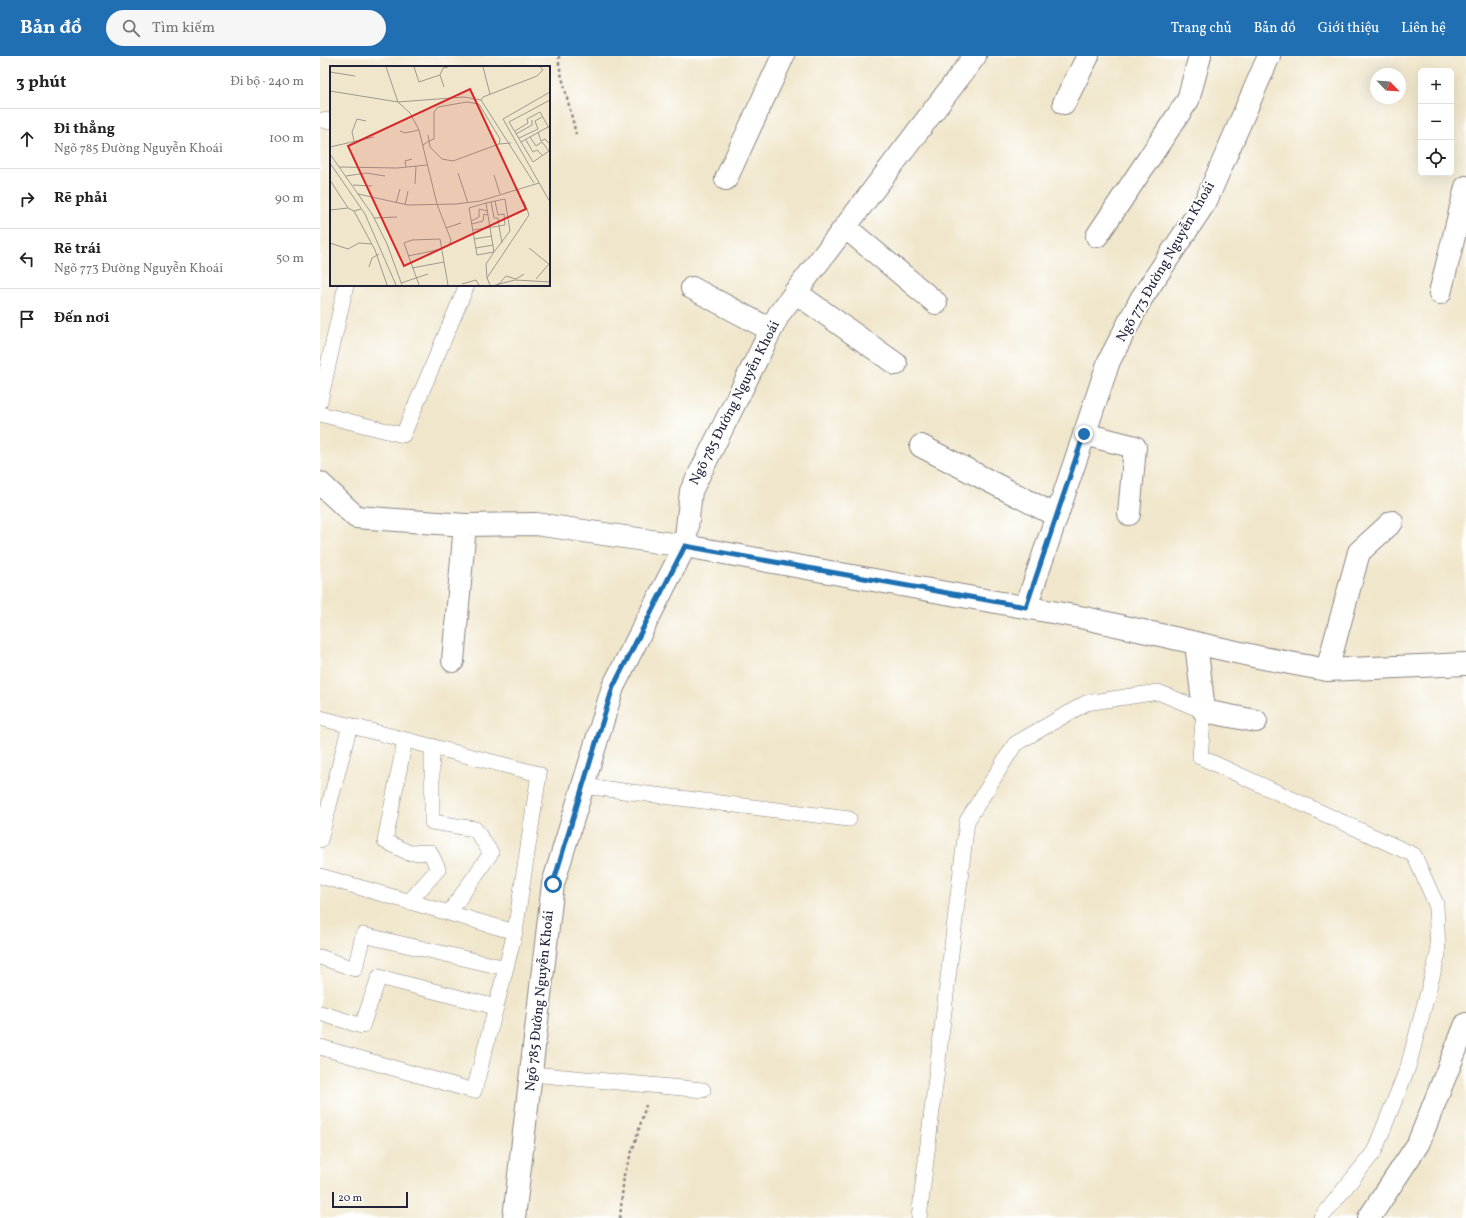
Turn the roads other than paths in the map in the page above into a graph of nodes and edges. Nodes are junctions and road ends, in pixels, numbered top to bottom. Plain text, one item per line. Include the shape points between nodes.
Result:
1 (783, 56) edge
2 (974, 56) edge
3 (1088, 56) edge
4 (1200, 56) edge
5 (1268, 56) edge
6 (1064, 103) dead end
7 (320, 120) edge
8 (330, 121) edge
9 (726, 179) dead end
10 (1466, 187) edge
11 (845, 227) junction
12 (1097, 236) dead end
13 (346, 286) edge
14 (466, 286) edge
15 (692, 288) dead end
16 (796, 292) junction
17 (1440, 292) dead end
18 (936, 303) dead end
19 (771, 330) junction
20 (896, 364) dead end
21 (320, 401) edge
22 (320, 414) edge
23 (1084, 434) junction
24 (921, 446) dead end
25 (320, 483) edge
26 (1129, 514) dead end
27 (1057, 516) junction
28 (1392, 522) dead end
29 (465, 525) junction
30 (685, 546) junction
31 (1026, 607) junction
32 (1196, 643) junction
33 (453, 661) dead end
34 (1466, 664) edge
35 (1327, 670) junction
36 (1204, 710) junction
37 (320, 718) edge
38 (1256, 721) dead end
39 (350, 726) junction
40 (405, 740) junction
41 (432, 746) junction
42 (583, 786) junction
43 (849, 819) dead end
44 (320, 840) edge
45 (320, 876) edge
46 (410, 902) junction
47 (449, 913) junction
48 (515, 932) junction
49 (320, 957) edge
50 (506, 968) junction
51 (496, 1007) junction
52 (320, 1012) edge
53 (1466, 1024) edge
54 (320, 1047) edge
55 (532, 1074) junction
56 (703, 1090) dead end
57 (514, 1218) edge
58 (919, 1218) edge
59 (1321, 1218) edge
60 (1369, 1218) edge

1 - 9 street
2 - 11 street, Ngõ 785 Đường Nguyễn Khoái
3 - 6 street
4 - 12 street via 1188,100
5 - 23 street, Ngõ 773 Đường Nguyễn Khoái via 1206,201 1141,299 1109,361
7 - 8 lane
10 - 17 street
11 - 16 street, Ngõ 785 Đường Nguyễn Khoái
11 - 18 street
13 - 21 lane
14 - 22 lane via 403,435
15 - 19 street
16 - 19 street, Ngõ 785 Đường Nguyễn Khoái via 779,314
16 - 20 street
19 - 30 street, Ngõ 785 Đường Nguyễn Khoái via 691,491
23 - 26 street via 1134,447
23 - 27 street, Ngõ 773 Đường Nguyễn Khoái
24 - 27 street
25 - 29 street via 356,517
27 - 31 street, Ngõ 773 Đường Nguyễn Khoái
28 - 35 street via 1359,552
29 - 30 street via 536,524
29 - 33 street
30 - 31 street
30 - 42 street, Ngõ 785 Đường Nguyễn Khoái via 613,687
31 - 32 street
32 - 35 street
32 - 36 street
34 - 35 street
36 - 38 street
36 - 58 lane via 1158,692 1086,703 1015,744 967,821
36 - 59 lane via 1200,757 1414,855 1436,904 1438,954 1408,1067 1374,1152
37 - 39 lane
39 - 40 lane
39 - 44 lane
40 - 41 lane
40 - 46 lane via 385,841 409,853 430,852 438,869
41 - 47 lane via 432,822 475,829 491,853
41 - 48 lane via 539,774
42 - 43 lane
42 - 55 street, Ngõ 785 Đường Nguyễn Khoái via 553,884
45 - 46 lane
46 - 47 lane
47 - 48 lane
48 - 50 lane
49 - 50 lane via 355,969 363,935
50 - 51 lane
51 - 52 lane via 379,976 362,1026
51 - 54 lane via 474,1091
53 - 60 street via 1418,1144
55 - 56 lane
55 - 57 street, Ngõ 785 Đường Nguyễn Khoái

